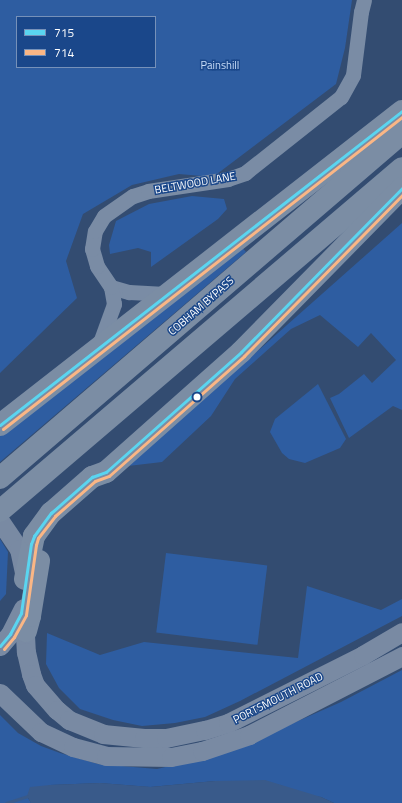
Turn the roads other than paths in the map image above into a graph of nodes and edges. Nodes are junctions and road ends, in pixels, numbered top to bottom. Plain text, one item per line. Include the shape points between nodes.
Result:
1 (364, 0) edge
2 (402, 111) edge
3 (402, 133) edge
4 (402, 168) edge
5 (402, 188) edge
6 (111, 287) junction
7 (165, 294) junction
8 (98, 349) junction
9 (0, 425) edge
10 (106, 472) junction
11 (0, 478) edge
12 (0, 511) edge
13 (5, 527) edge
14 (26, 579) junction
15 (24, 607) junction
16 (26, 631) junction
17 (398, 634) edge
18 (0, 646) edge
19 (402, 656) edge
20 (0, 693) edge

1 - 6 street, BELTWOOD LANE via 353,75 341,97 245,173 228,179 148,191 133,196 104,216 95,231 92,249 97,266
2 - 7 highway
3 - 11 highway, COBHAM BYPASS
4 - 12 highway
5 - 10 highway via 241,352
6 - 7 street via 129,292
6 - 8 street, BELTWOOD LANE via 113,309
7 - 8 highway
8 - 9 highway
10 - 14 highway via 92,478 51,513 41,526 31,544
10 - 16 highway via 88,494 58,520 48,534 40,554
13 - 14 main road via 21,556
14 - 15 main road
15 - 16 main road, PORTSMOUTH ROAD
15 - 18 main road via 10,634
16 - 17 main road, PORTSMOUTH ROAD via 27,659 34,682 57,710 69,720 104,734 144,738 173,737 228,723 363,655
19 - 20 main road, PORTSMOUTH ROAD via 249,735 202,751 171,757 106,756 73,747 41,732

